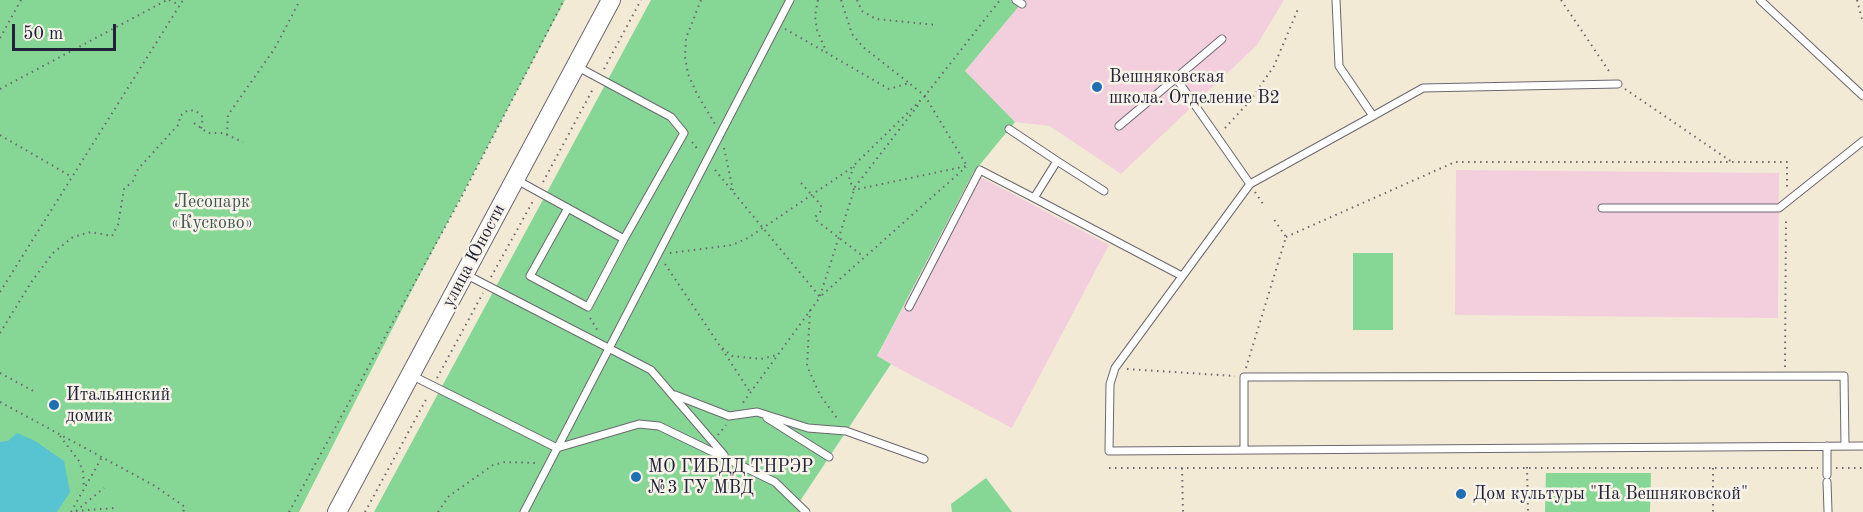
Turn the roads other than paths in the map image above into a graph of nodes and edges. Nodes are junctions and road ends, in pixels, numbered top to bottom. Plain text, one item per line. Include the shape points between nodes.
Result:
1 (610, 0) edge
2 (790, 0) edge
3 (1336, 0) edge
4 (1760, 0) edge
5 (1222, 39) dead end
6 (575, 66) junction
7 (1176, 78) junction
8 (1618, 84) road end
9 (1863, 96) edge
10 (1373, 116) junction
11 (1119, 126) dead end
12 (1009, 129) dead end
13 (1863, 141) edge
14 (1058, 161) junction
15 (515, 179) junction
16 (1250, 184) junction
17 (1104, 191) dead end
18 (1034, 198) junction
19 (568, 208) junction
20 (1602, 208) dead end
21 (624, 239) junction
22 (464, 274) junction
23 (1182, 276) junction
24 (909, 307) dead end
25 (610, 349) junction
26 (411, 375) junction
27 (672, 394) junction
28 (757, 412) junction
29 (1827, 446) junction
30 (1845, 446) junction
31 (1863, 446) edge
32 (557, 448) junction
33 (1244, 450) junction
34 (726, 457) junction
35 (829, 457) dead end
36 (924, 459) dead end
37 (1828, 511) edge
38 (337, 512) edge
39 (524, 512) edge
40 (806, 512) edge

1 - 6 main road, улица Юности
2 - 25 lane
3 - 10 lane via 1340,66
4 - 9 lane
5 - 7 lane
6 - 15 main road, улица Юности
6 - 21 lane via 671,117 684,133
7 - 11 lane
7 - 16 lane
8 - 10 lane via 1423,88
10 - 16 lane
12 - 14 lane
13 - 20 lane via 1779,208
14 - 17 lane
14 - 18 lane
15 - 19 lane
15 - 22 main road, улица Юности
16 - 23 lane
18 - 23 lane
18 - 24 lane via 980,170
19 - 21 lane
19 - 21 lane via 530,276 588,307
22 - 25 lane
22 - 26 main road, улица Юности
23 - 33 lane via 1115,368 1110,384 1110,451
25 - 27 lane via 651,370
25 - 32 lane
26 - 32 lane
26 - 38 main road, улица Юности
27 - 28 lane via 733,416
27 - 34 lane
28 - 35 lane
28 - 36 lane via 808,428 846,431
29 - 30 lane
29 - 33 lane
29 - 37 lane
30 - 31 lane
30 - 33 lane via 1844,376 1244,377
32 - 34 lane via 639,424 659,426
32 - 39 lane
34 - 40 lane via 775,482

